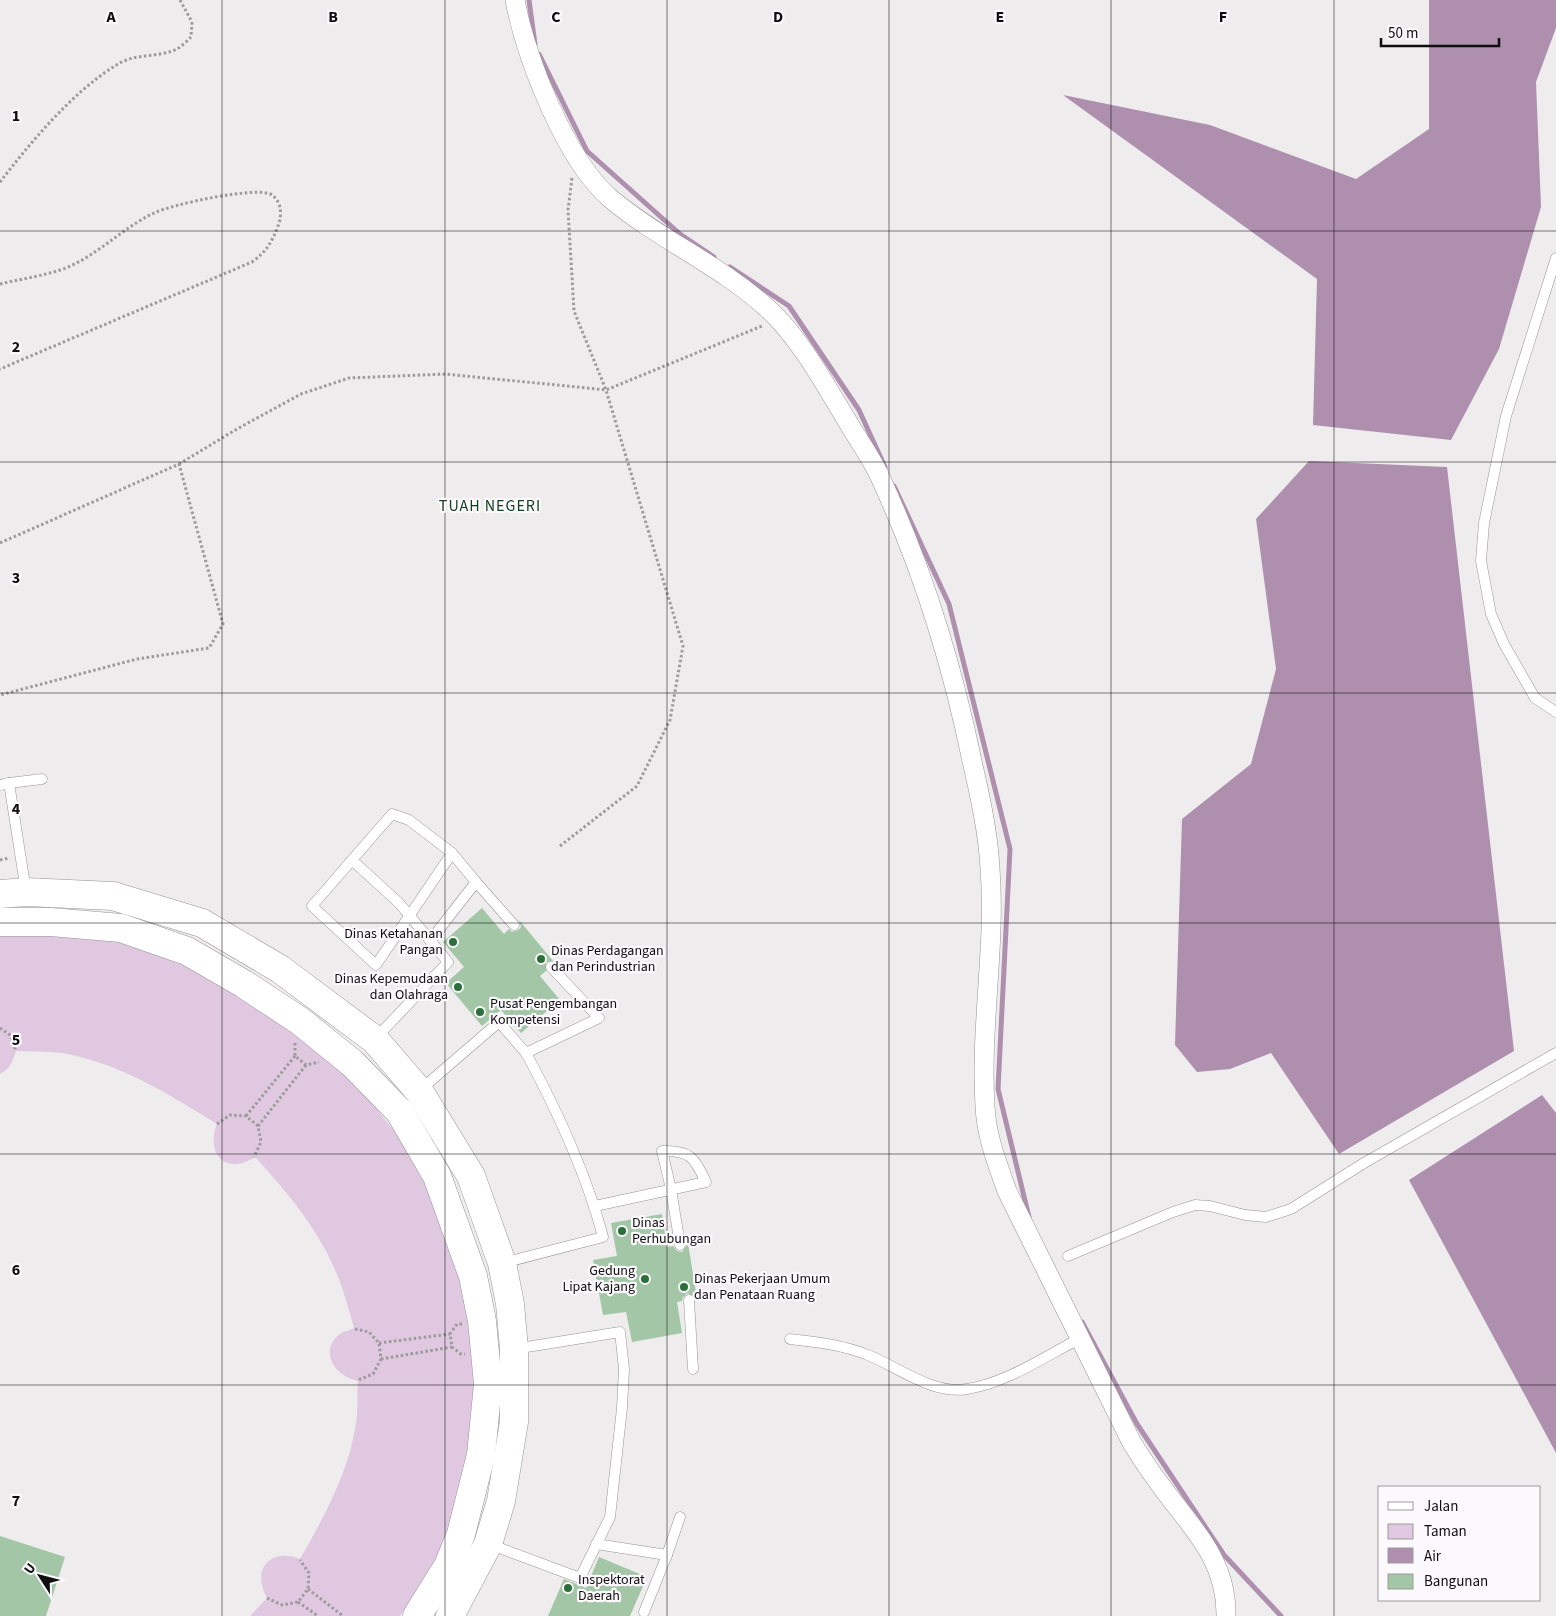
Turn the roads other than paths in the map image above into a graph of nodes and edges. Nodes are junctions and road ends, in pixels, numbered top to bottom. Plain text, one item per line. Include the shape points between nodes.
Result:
1 (515, 0) edge
2 (1556, 258) edge
3 (1556, 712) edge
4 (42, 779) dead end
5 (4, 784) edge
6 (452, 853) junction
7 (353, 862) junction
8 (476, 882) junction
9 (13, 893) edge
10 (410, 916) junction
11 (0, 922) edge
12 (514, 925) dead end
13 (430, 941) junction
14 (551, 967) dead end
15 (375, 1040) junction
16 (526, 1053) junction
17 (1556, 1053) edge
18 (352, 1063) junction
19 (419, 1091) junction
20 (399, 1111) junction
21 (671, 1189) junction
22 (595, 1206) junction
23 (680, 1245) dead end
24 (1068, 1256) dead end
25 (502, 1263) junction
26 (473, 1276) junction
27 (688, 1300) dead end
28 (1081, 1338) junction
29 (790, 1339) dead end
30 (514, 1350) junction
31 (486, 1354) junction
32 (693, 1369) dead end
33 (680, 1517) dead end
34 (461, 1534) junction
35 (488, 1544) junction
36 (596, 1544) junction
37 (667, 1555) junction
38 (423, 1607) edge
39 (644, 1612) dead end
40 (456, 1615) edge
41 (1226, 1616) edge

1 - 28 street via 522,35 563,133 597,186 630,214 713,266 779,319 830,392 879,474 922,579 960,701 986,824 991,938 985,1072 988,1130 1007,1191
2 - 3 lane via 1506,416 1484,523 1481,561 1491,614 1504,644 1535,698
4 - 5 lane
5 - 9 lane
6 - 7 lane via 409,820 392,814
6 - 8 lane
6 - 10 lane
7 - 10 lane via 400,903
7 - 10 lane via 312,906 376,965
8 - 12 lane
8 - 13 lane
9 - 15 street via 113,896 202,923 280,969
10 - 13 lane
11 - 18 street via 51,922 121,928 187,951 300,1021
13 - 15 lane via 448,962
14 - 16 lane via 599,1018
15 - 18 street
15 - 19 street
16 - 19 lane via 499,1022
16 - 22 lane via 554,1105
17 - 24 lane via 1364,1162 1291,1209 1266,1217 1195,1205
18 - 20 street
19 - 20 street
19 - 25 street via 471,1176
20 - 26 street via 437,1176
21 - 21 lane via 662,1151 679,1151 695,1161 706,1182
21 - 22 lane
21 - 23 lane
22 - 25 lane via 603,1237
25 - 26 street
25 - 30 street
26 - 31 street
27 - 32 lane
28 - 29 lane via 992,1383 965,1390 933,1385 847,1348
28 - 41 street via 1132,1443 1216,1560
30 - 31 street
30 - 35 street via 514,1422 501,1501
30 - 36 lane via 620,1332 624,1369 616,1474 610,1517
31 - 34 street via 488,1384 481,1455
33 - 37 lane
34 - 35 street
34 - 38 street via 448,1566
35 - 36 lane via 580,1578
35 - 40 street
36 - 37 lane
37 - 39 lane
38 - 40 street

